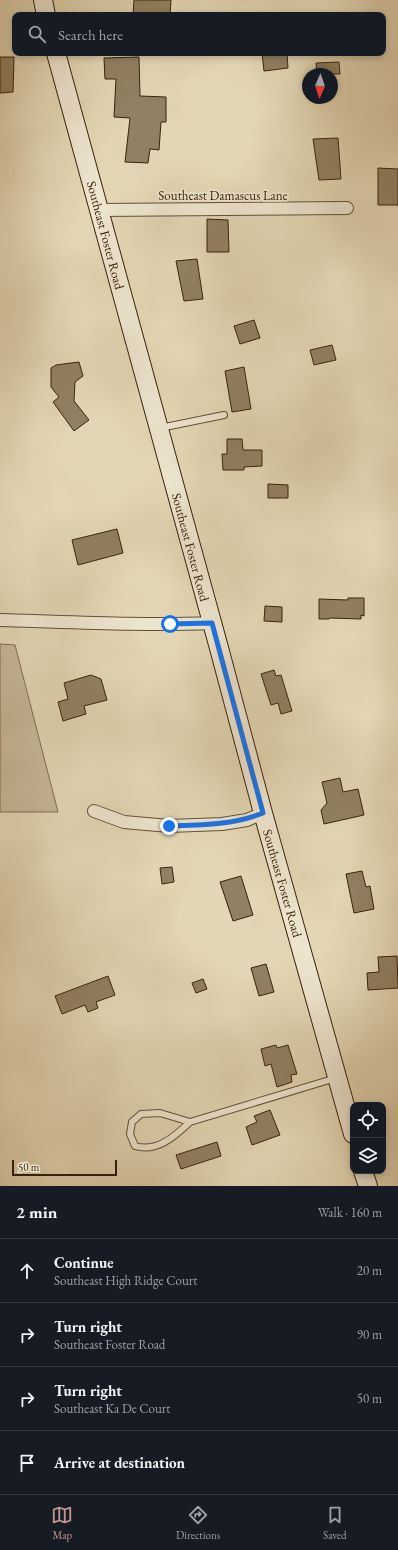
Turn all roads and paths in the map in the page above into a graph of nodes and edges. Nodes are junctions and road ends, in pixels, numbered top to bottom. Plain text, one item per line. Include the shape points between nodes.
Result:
1 (43, 0) edge
2 (45, 12) edge
3 (57, 56) edge
4 (347, 208) dead end
5 (99, 210) junction
6 (224, 415) dead end
7 (159, 428) junction
8 (0, 620) edge
9 (212, 623) junction
10 (94, 811) dead end
11 (263, 813) junction
12 (337, 1078) junction
13 (190, 1122) junction
14 (350, 1124) edge
15 (364, 1174) edge
16 (368, 1186) edge

1 - 2 main road
3 - 5 main road, Southeast Foster Road
4 - 5 street, Southeast Damascus Lane
5 - 7 main road, Southeast Foster Road
6 - 7 lane
7 - 9 main road, Southeast Foster Road
8 - 9 street via 140,624
9 - 11 main road, Southeast Foster Road
10 - 11 street via 124,822 169,826 222,824 247,820
11 - 12 main road, Southeast Foster Road
12 - 13 lane
12 - 14 main road, Southeast Foster Road
13 - 13 lane via 174,1136 155,1146 135,1146 130,1134 132,1122 141,1114 160,1113
15 - 16 main road

